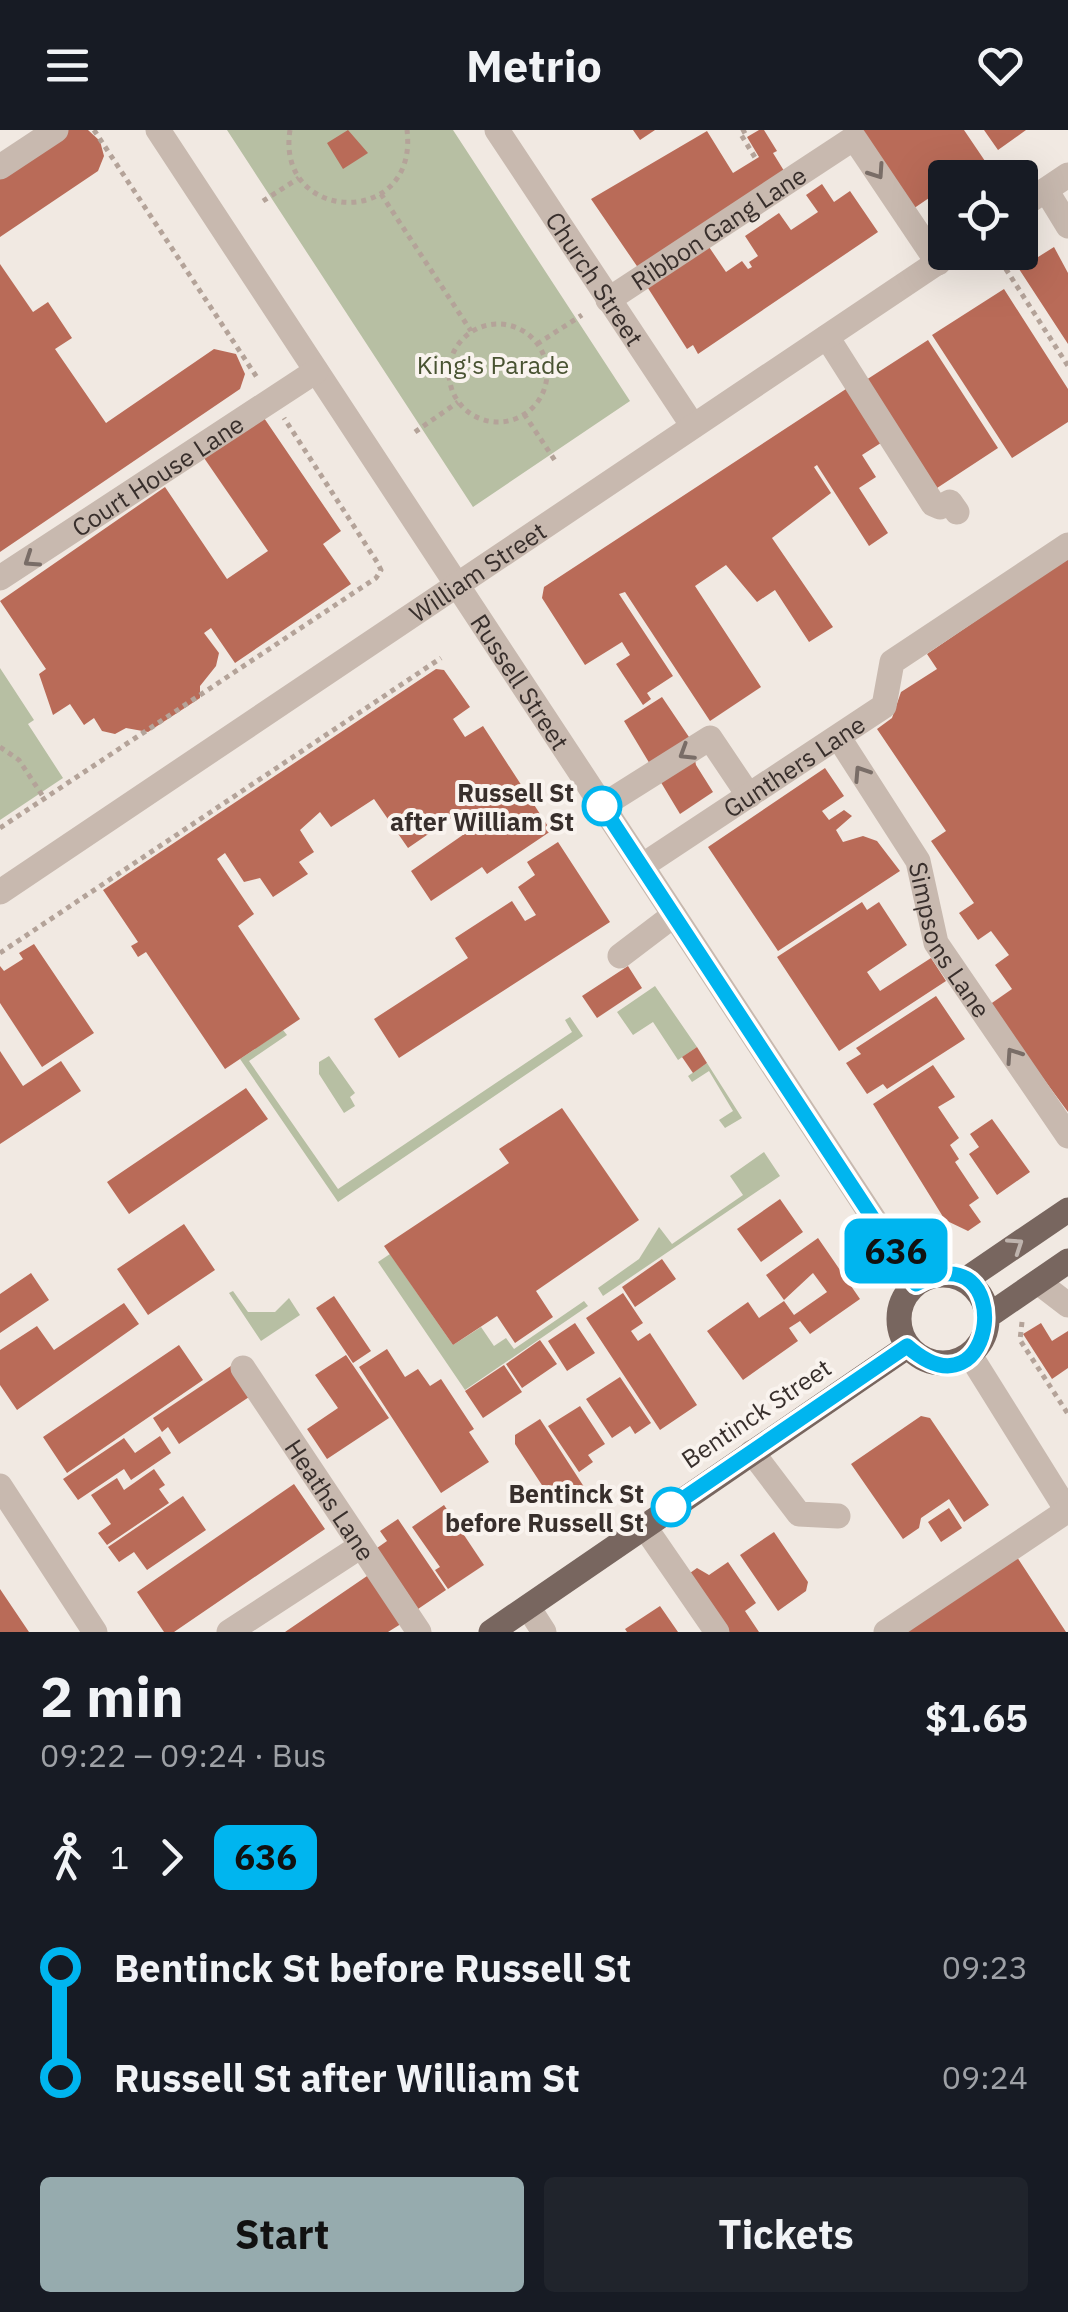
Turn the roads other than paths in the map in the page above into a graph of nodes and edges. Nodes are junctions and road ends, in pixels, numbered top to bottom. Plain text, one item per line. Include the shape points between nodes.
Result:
1 (56, 130) edge
2 (158, 130) edge
3 (497, 130) edge
4 (851, 134) edge
5 (0, 167) edge
6 (1068, 175) edge
7 (1046, 190) junction
8 (1038, 195) edge
9 (1068, 226) edge
10 (928, 236) edge
11 (928, 269) edge
12 (608, 300) junction
13 (828, 336) junction
14 (316, 371) junction
15 (694, 426) junction
16 (957, 512) dead end
17 (1068, 545) edge
18 (0, 578) edge
19 (457, 585) junction
20 (838, 738) junction
21 (749, 796) junction
22 (602, 806) junction
23 (642, 866) junction
24 (0, 892) edge
25 (674, 915) junction
26 (620, 956) dead end
27 (1068, 1136) edge
28 (1068, 1210) edge
29 (1068, 1261) edge
30 (964, 1280) junction
31 (1038, 1282) junction
32 (916, 1284) junction
33 (1068, 1305) edge
34 (988, 1316) junction
35 (907, 1346) junction
36 (970, 1355) junction
37 (244, 1368) dead end
38 (752, 1452) junction
39 (0, 1486) edge
40 (1066, 1507) edge
41 (838, 1516) dead end
42 (644, 1526) junction
43 (361, 1546) junction
44 (528, 1606) junction
45 (95, 1632) edge
46 (230, 1632) edge
47 (418, 1632) edge
48 (491, 1632) edge
49 (544, 1632) edge
50 (717, 1632) edge
51 (886, 1632) edge

1 - 5 street
2 - 14 street, Russell Street
3 - 12 street, Church Street
4 -> 10 street, Ribbon Gang Lane
4 - 12 street, Ribbon Gang Lane
6 - 7 street
7 - 8 street
7 - 9 street
11 - 13 street, William Street
12 - 15 street, Church Street
13 - 15 street, William Street
13 - 16 street via 932,504 950,502
14 -> 18 street, Court House Lane
14 - 19 street, Russell Street
15 - 19 street, William Street
17 - 20 street, Gunthers Lane via 892,662 884,706
19 - 22 street, Russell Street
19 - 24 street, William Street
20 - 21 street, Gunthers Lane
27 -> 20 street, Simpsons Lane via 936,943 918,861
21 -> 22 street via 710,738
21 - 23 street, Gunthers Lane
22 - 23 street, Russell Street
23 - 25 street, Russell Street
25 - 26 street
25 - 32 street, Russell Street
30 -> 28 main road
29 - 31 main road
30 - 32 main road via 940,1274
30 - 34 main road
31 - 33 street
31 - 34 main road
32 - 35 main road via 900,1307
34 - 36 main road
35 - 36 main road via 944,1364
35 - 38 main road, Bentinck Street
36 - 40 street
37 - 43 street, Heaths Lane
38 - 41 street via 799,1514
38 - 42 main road, Bentinck Street
39 - 45 street
40 - 51 street
42 - 44 main road, Bentinck Street
42 - 50 street
43 - 46 street
43 - 47 street, Heaths Lane
44 - 48 main road, Bentinck Street
44 - 49 street

